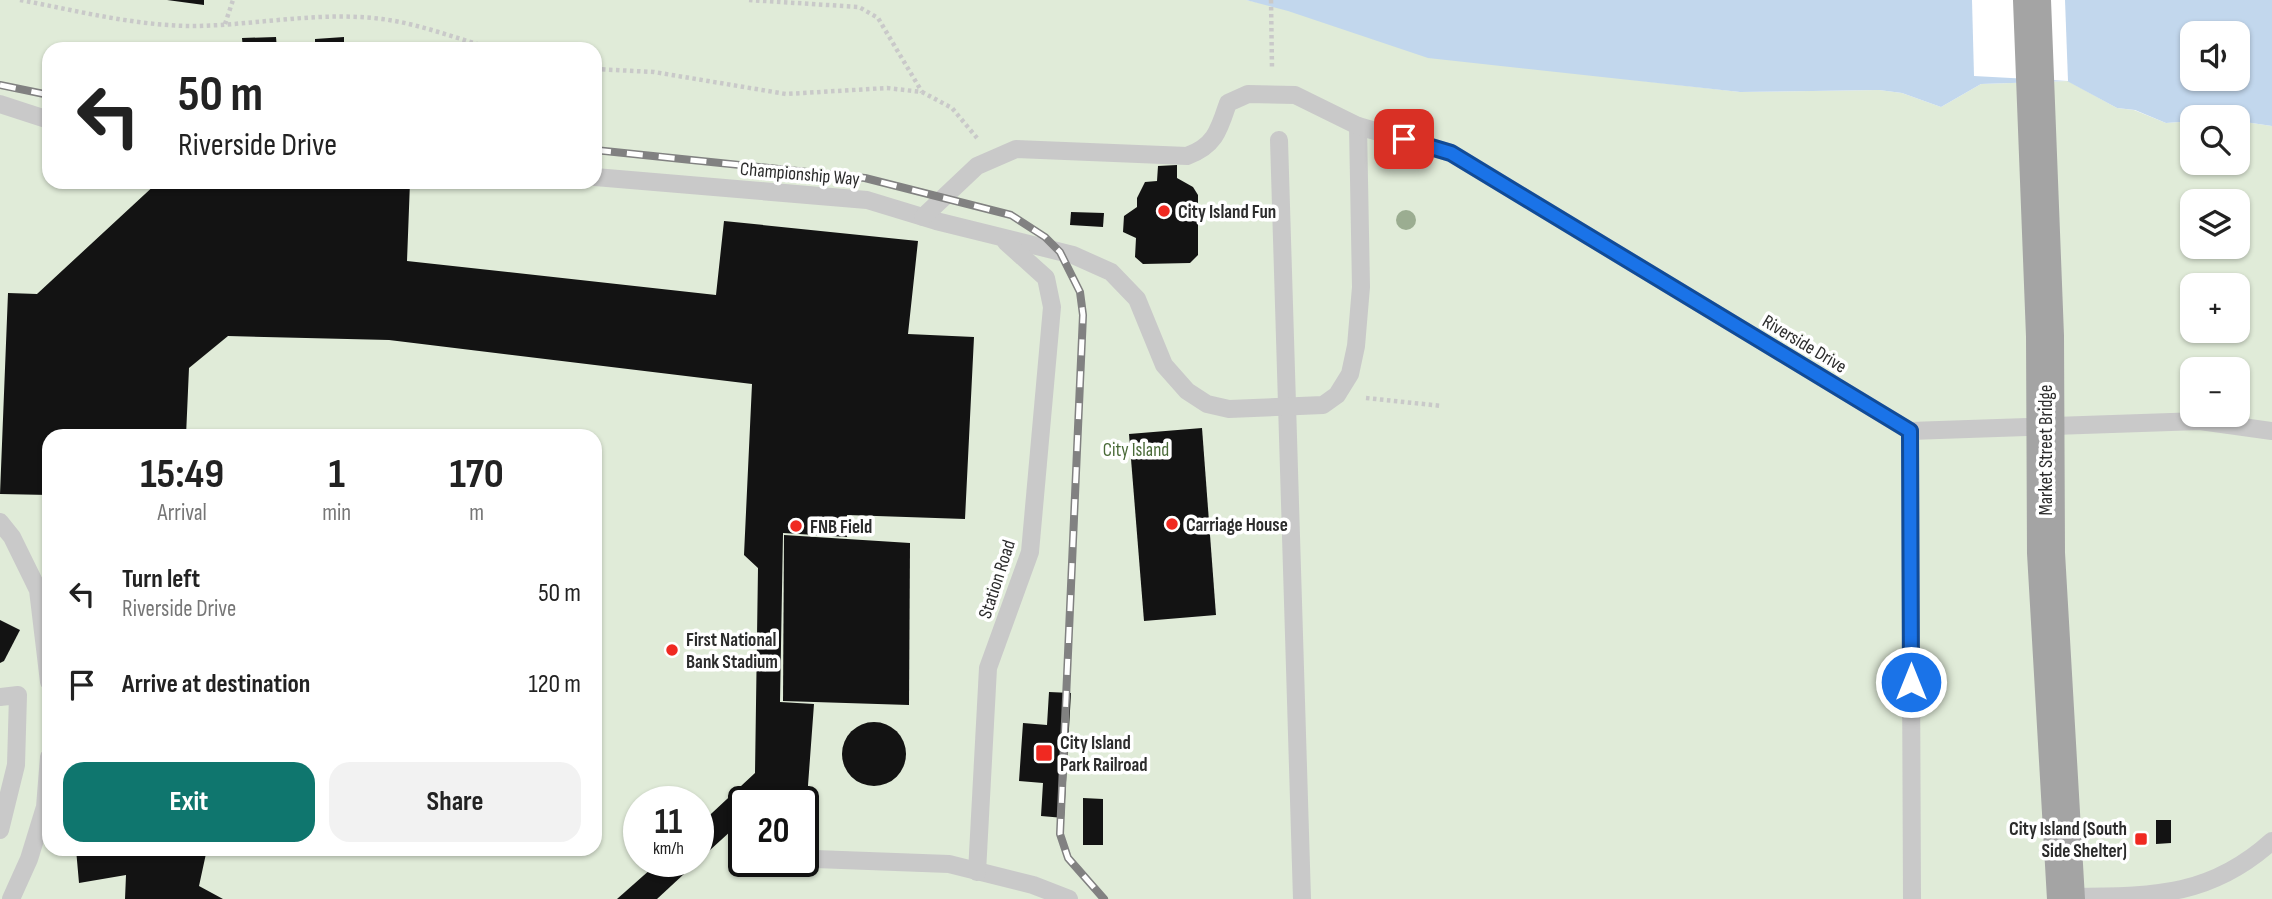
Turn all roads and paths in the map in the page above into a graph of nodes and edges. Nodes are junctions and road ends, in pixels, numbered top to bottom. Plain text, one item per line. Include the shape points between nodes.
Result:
1 (20, 0) edge
2 (233, 0) edge
3 (749, 0) edge
4 (1271, 0) edge
5 (2032, 0) edge
6 (225, 24) junction
7 (472, 42) edge
8 (602, 69) edge
9 (1273, 77) dead end
10 (922, 92) junction
11 (0, 104) edge
12 (42, 118) edge
13 (1358, 126) junction
14 (1279, 140) dead end
15 (989, 161) junction
16 (602, 178) edge
17 (923, 217) junction
18 (997, 236) junction
19 (1337, 395) junction
20 (1441, 406) dead end
21 (1288, 407) junction
22 (1910, 431) junction
23 (2272, 431) edge
24 (0, 522) edge
25 (42, 623) edge
26 (0, 697) edge
27 (8, 765) edge
28 (42, 817) edge
29 (0, 830) edge
30 (2272, 841) edge
31 (819, 859) edge
32 (978, 872) junction
33 (2066, 898) edge
34 (11, 899) edge
35 (1069, 899) edge
36 (1302, 899) edge
37 (1912, 899) edge

1 - 6 path via 137,23
2 - 6 path
3 - 10 path via 859,7 878,19
4 - 9 path
5 - 33 main road, Market Street Bridge via 2045,337 2046,553
6 - 7 path via 380,19
8 - 10 path via 654,72 786,94 887,88
10 - 15 path via 952,108
11 - 12 lane
13 - 15 lane, Riverside Drive via 1295,95 1248,94 1227,103 1215,140 1187,156 1016,149
13 - 19 lane via 1361,287 1350,374
13 - 22 lane, Riverside Drive via 1451,153
14 - 21 lane
15 - 17 lane, Riverside Drive via 976,166
16 - 17 lane, Championship Way via 867,200
17 - 18 lane, Championship Way
18 - 21 lane, Championship Way via 1073,255 1111,272 1137,299 1164,365 1207,404 1229,409
18 - 32 lane, Station Road via 1046,278 1052,307 1030,552 988,668
19 - 20 path
19 - 21 lane, Championship Way via 1323,405
21 - 36 lane
22 - 23 lane via 2200,421
22 - 37 lane
24 - 25 lane via 38,590
26 - 27 lane via 18,695
27 - 29 lane
28 - 34 lane
30 - 33 lane via 2223,879 2187,890
31 - 32 lane via 950,864
32 - 35 lane

